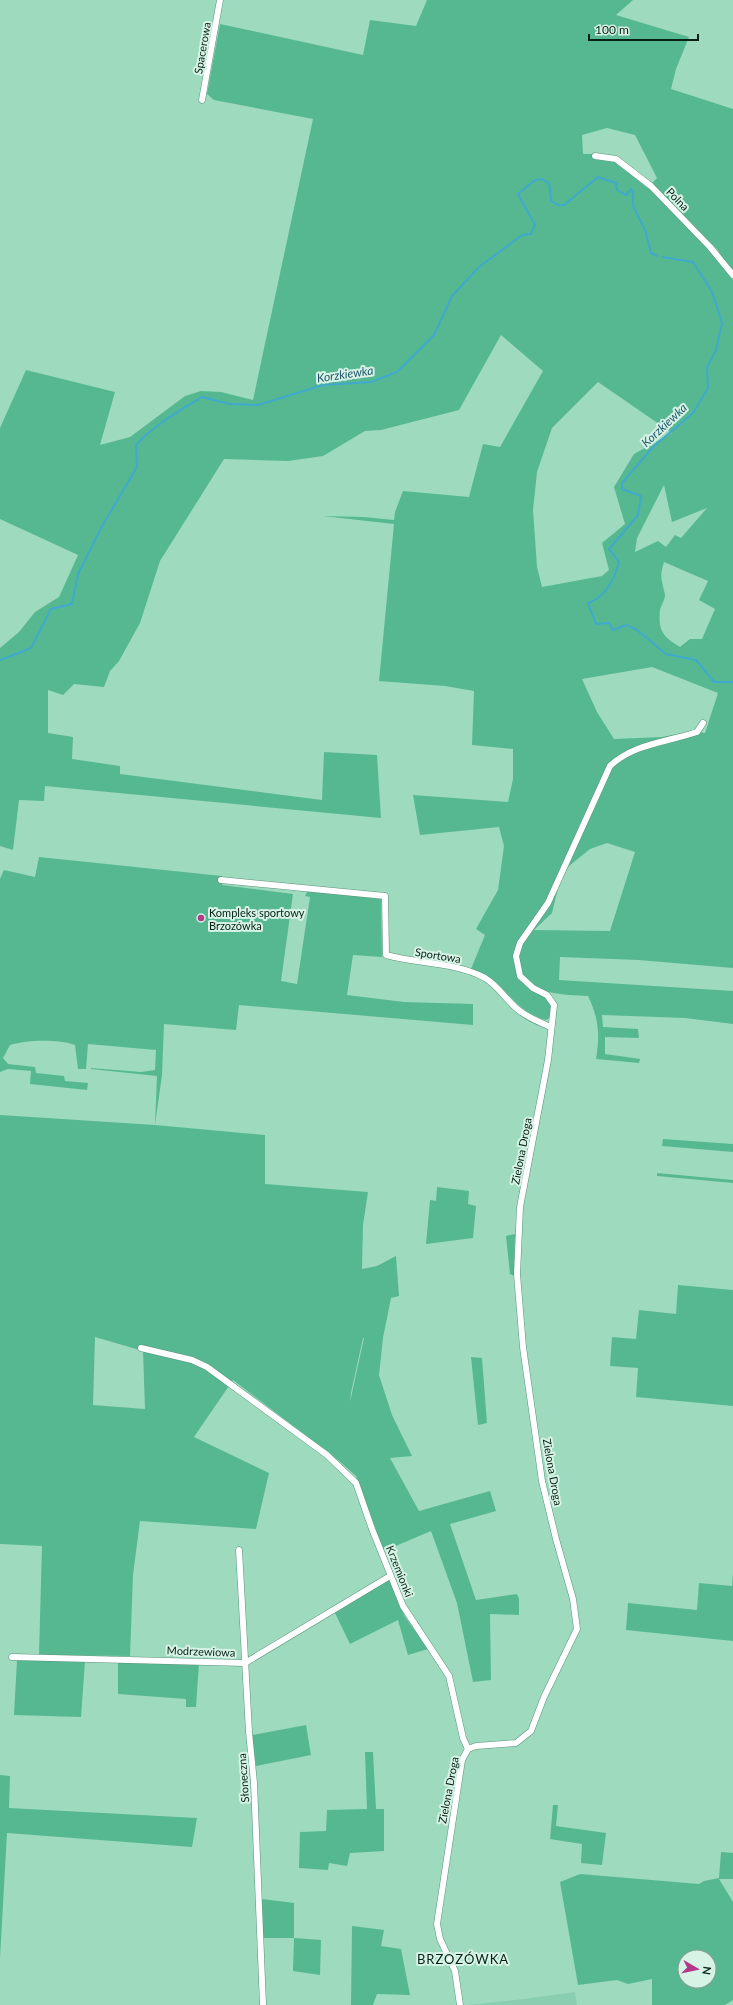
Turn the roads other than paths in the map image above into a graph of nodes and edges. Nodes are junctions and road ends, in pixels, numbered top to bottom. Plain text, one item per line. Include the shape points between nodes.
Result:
1 (220, 0) edge
2 (202, 100) dead end
3 (595, 156) dead end
4 (733, 275) edge
5 (703, 723) dead end
6 (221, 880) dead end
7 (551, 1027) junction
8 (141, 1348) dead end
9 (239, 1550) dead end
10 (390, 1576) junction
11 (12, 1657) dead end
12 (245, 1663) junction
13 (468, 1748) junction
14 (263, 2005) edge
15 (460, 2005) edge

1 - 2 street, Spacerowa
3 - 4 street, Polna via 616,159 651,186 710,247
5 - 7 street, Zielona Droga via 697,732 636,749 610,766 548,903 520,943 516,956 520,976 533,988 548,995 554,1005
6 - 7 street, Sportowa via 385,896 386,955 473,972 496,987 529,1018
7 - 13 street, Zielona Droga via 547,1068 520,1207 516,1274 523,1347 542,1481 573,1599 577,1629 528,1735 516,1743
8 - 10 street, Krzemionki via 192,1360 207,1367 327,1456 356,1483
9 - 12 street, Słoneczna
10 - 12 street, Modrzewiowa
10 - 13 street, Krzemionki via 403,1606 449,1676 463,1738
11 - 12 street, Modrzewiowa
12 - 14 street, Słoneczna via 254,1783
13 - 15 street, Zielona Droga via 462,1760 437,1924 440,1939 455,1971

